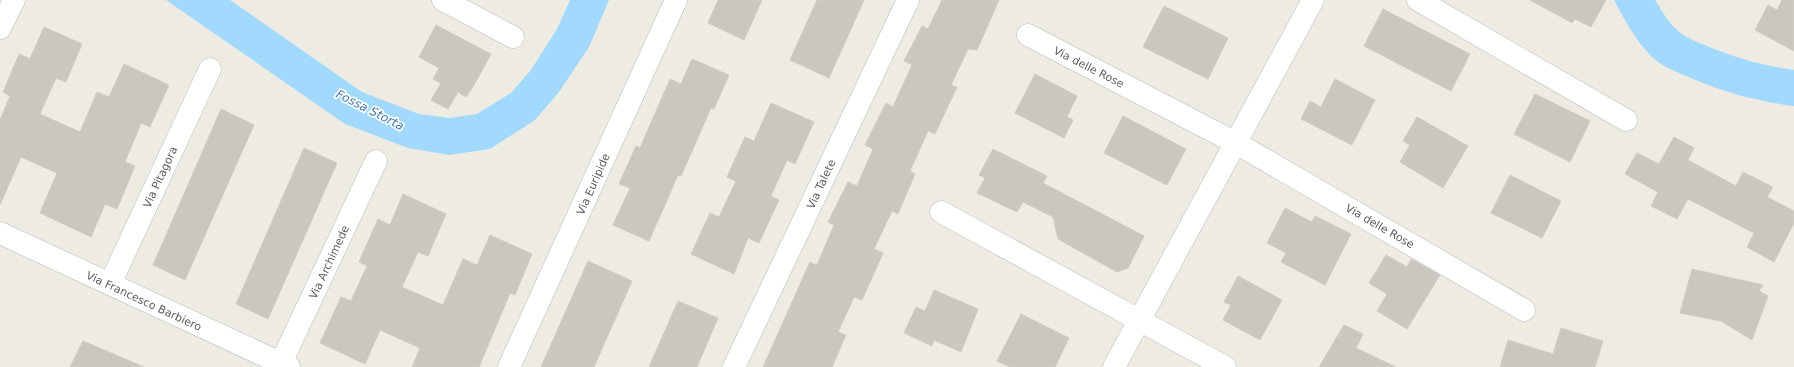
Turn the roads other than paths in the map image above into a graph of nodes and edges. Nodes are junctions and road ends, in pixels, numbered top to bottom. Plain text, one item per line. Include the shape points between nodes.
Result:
1 (14, 0) edge
2 (443, 0) edge
3 (676, 0) edge
4 (908, 0) edge
5 (1313, 0) edge
6 (1418, 0) edge
7 (0, 28) edge
8 (1028, 35) dead end
9 (512, 37) dead end
10 (210, 69) dead end
11 (1626, 120) dead end
12 (1236, 142) junction
13 (376, 161) dead end
14 (941, 212) dead end
15 (0, 233) edge
16 (110, 284) junction
17 (1524, 310) dead end
18 (1140, 321) junction
19 (285, 365) edge
20 (510, 367) edge
21 (734, 367) edge
22 (1114, 367) edge
23 (1225, 367) edge

1 - 7 street
2 - 9 street
3 - 20 street, Via Euripide
4 - 21 street, Via Talete
5 - 12 street
6 - 11 street
8 - 12 street, Via delle Rose
10 - 16 street, Via Pitagora
12 - 17 street, Via delle Rose
12 - 18 street
13 - 19 street, Via Archimede
14 - 18 street
15 - 16 street, Via Francesco Barbiero
16 - 19 street, Via Francesco Barbiero
18 - 22 street
18 - 23 street

